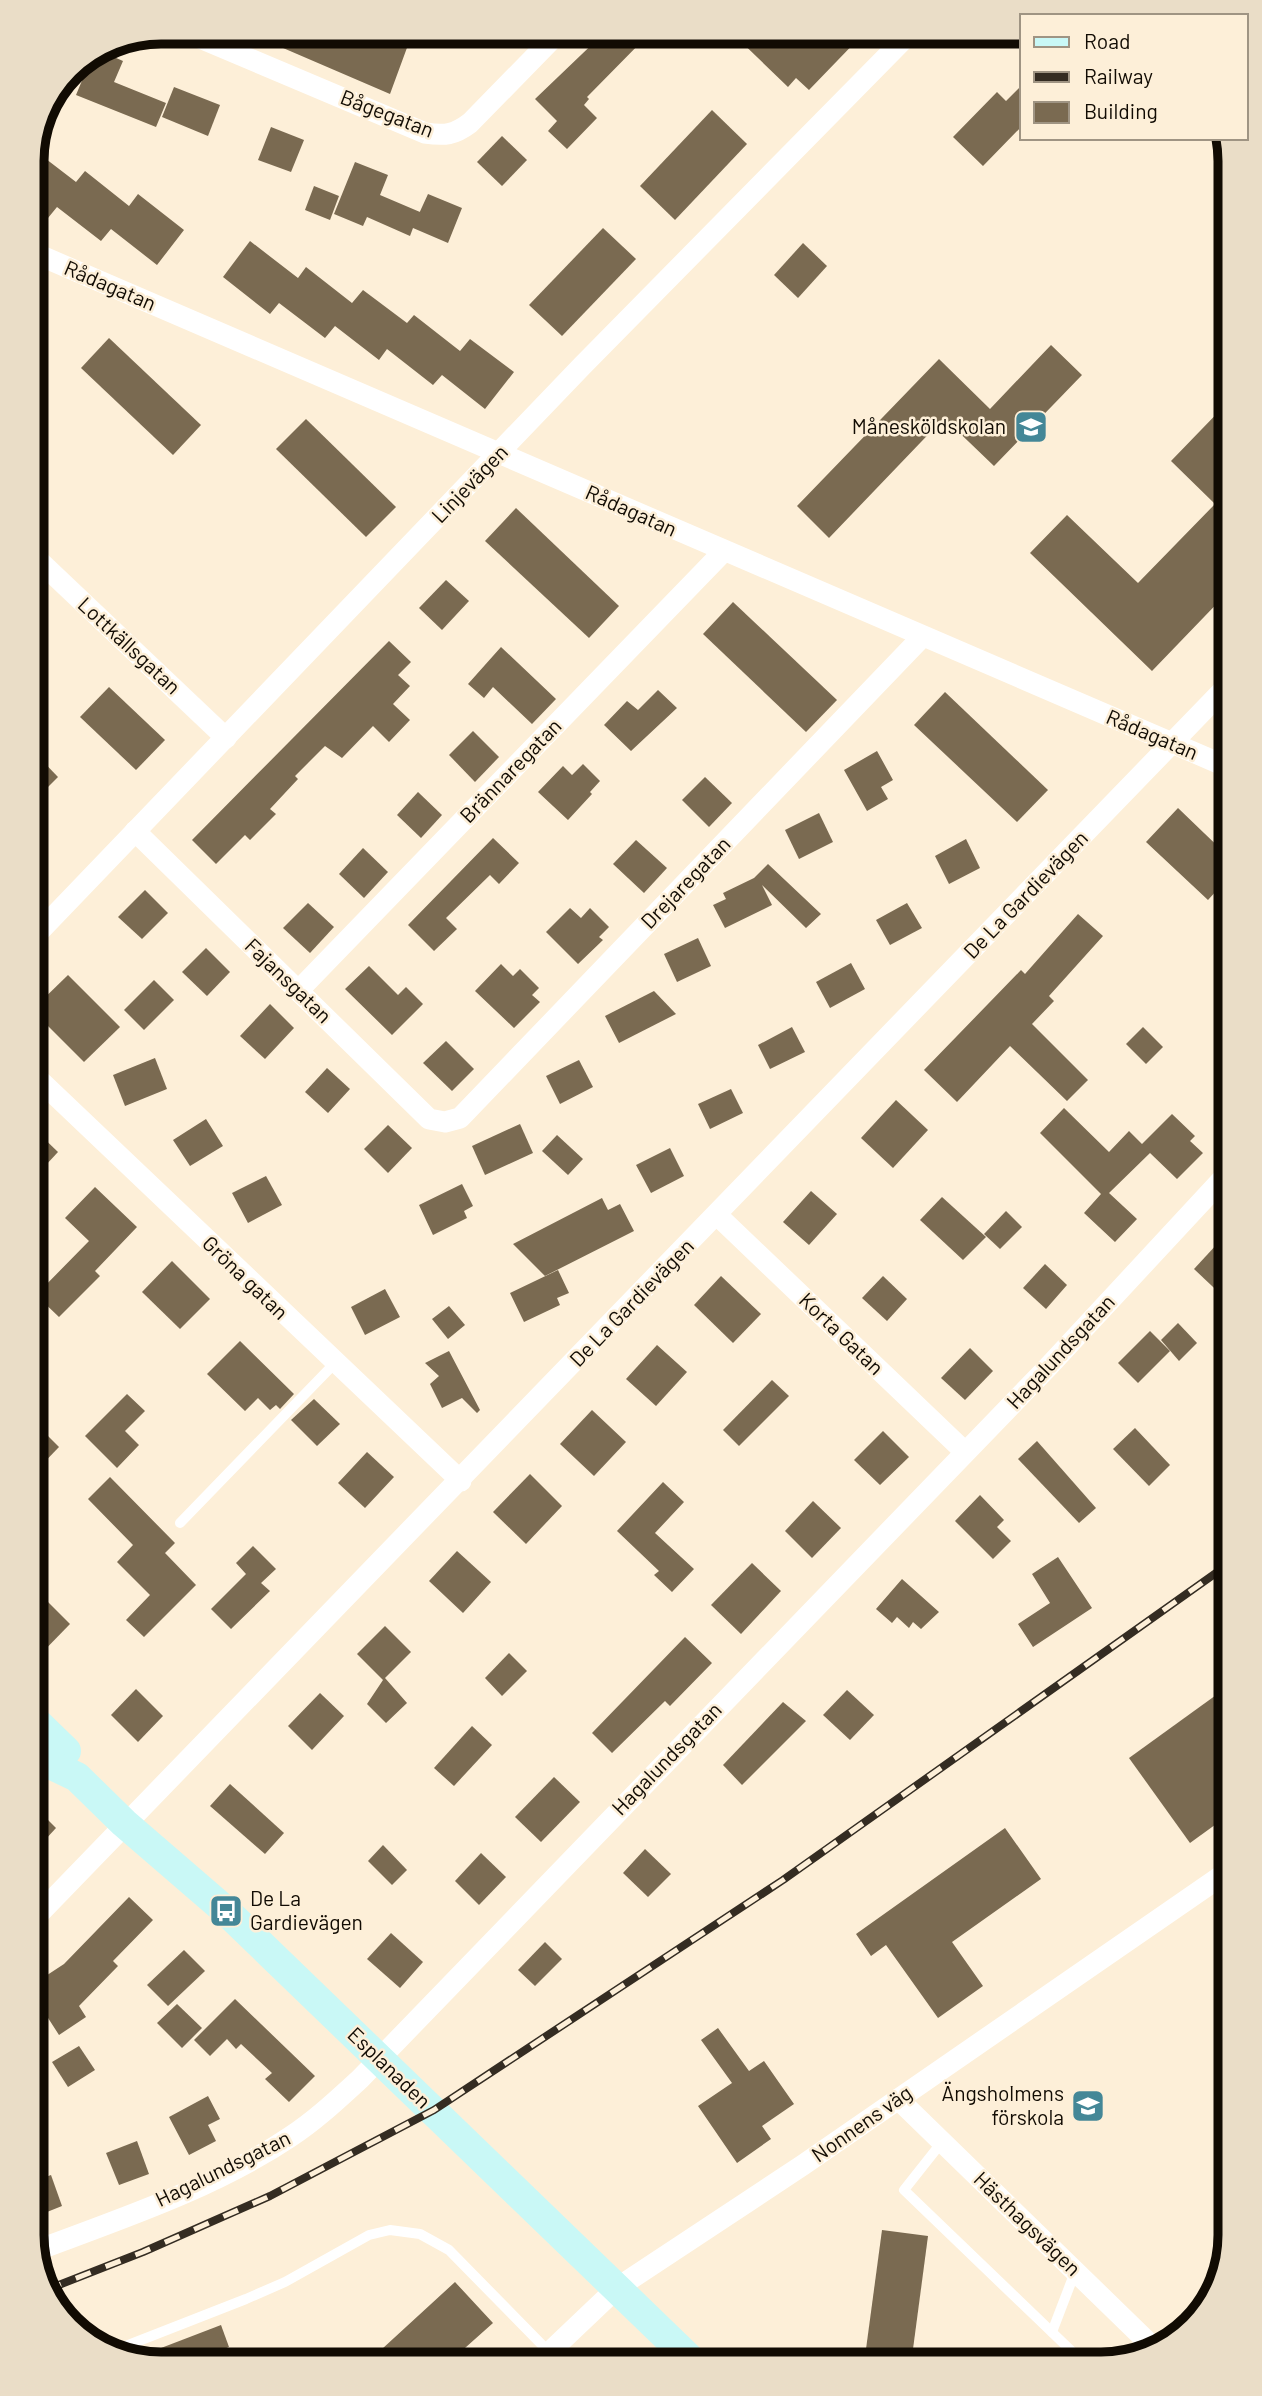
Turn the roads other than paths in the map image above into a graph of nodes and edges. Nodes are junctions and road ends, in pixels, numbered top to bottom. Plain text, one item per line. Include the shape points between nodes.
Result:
1 (214, 44) edge
2 (547, 44) edge
3 (899, 44) edge
4 (44, 257) edge
5 (500, 454) junction
6 (723, 552) junction
7 (44, 565) edge
8 (922, 637) junction
9 (1218, 697) edge
10 (226, 738) junction
11 (1172, 743) junction
12 (1218, 763) edge
13 (135, 831) junction
14 (44, 926) edge
15 (298, 991) junction
16 (44, 1084) edge
17 (445, 1122) joint
18 (1218, 1184) edge
19 (717, 1215) junction
20 (335, 1363) junction
21 (965, 1452) junction
22 (461, 1481) junction
23 (180, 1523) dead end
24 (44, 1730) edge
25 (44, 1756) edge
26 (78, 1777) junction
27 (124, 1823) junction
28 (1218, 1878) edge
29 (44, 1910) edge
30 (378, 2059) junction
31 (898, 2099) junction
32 (942, 2142) junction
33 (45, 2247) edge
34 (1075, 2272) junction
35 (617, 2288) junction
36 (1052, 2332) junction
37 (1148, 2342) edge
38 (124, 2346) edge
39 (538, 2352) edge
40 (551, 2352) edge
41 (683, 2352) edge
42 (1073, 2352) edge

1 - 2 street, Bågegatan via 425,133 445,136 470,123
3 - 5 street, Linjevägen
4 - 5 street, Rådagatan
5 - 6 street, Rådagatan
5 - 10 street, Linjevägen
6 - 8 street, Rådagatan
6 - 15 street, Brännaregatan
7 - 10 street, Lottkällsgatan
8 - 11 street, Rådagatan
8 - 17 street, Drejaregatan via 460,1118
9 - 11 street, De La Gardievägen
10 - 13 street, Linjevägen
11 - 12 street, Rådagatan
11 - 19 street, De La Gardievägen
13 - 14 street, Linjevägen
13 - 15 street, Fajansgatan
15 - 17 street, Fajansgatan via 429,1119
16 - 20 street, Gröna gatan
18 - 21 street, Hagalundsgatan
19 - 21 street, Korta Gatan
19 - 22 street, De La Gardievägen
20 - 22 street, Gröna gatan
20 - 23 lane
21 - 30 street, Hagalundsgatan
22 - 27 street, De La Gardievägen
24 - 26 street, Esplanaden via 67,1753
25 - 26 street, Esplanaden
26 - 27 street, Esplanaden
27 - 29 street, De La Gardievägen
27 - 30 street, Esplanaden via 226,1911
28 - 31 street, Nonnens väg
30 - 33 street, Hagalundsgatan via 321,2114 266,2152
30 - 35 street, Esplanaden
31 - 32 street, Hästhagsvägen
31 - 35 street, Nonnens väg
32 - 34 street, Hästhagsvägen
32 - 36 lane via 904,2190
34 - 36 lane
34 - 37 street, Hästhagsvägen
35 - 40 street, Nonnens väg
35 - 41 street, Esplanaden
36 - 42 lane
38 - 39 lane via 285,2282 369,2235 399,2230 420,2234 449,2250

